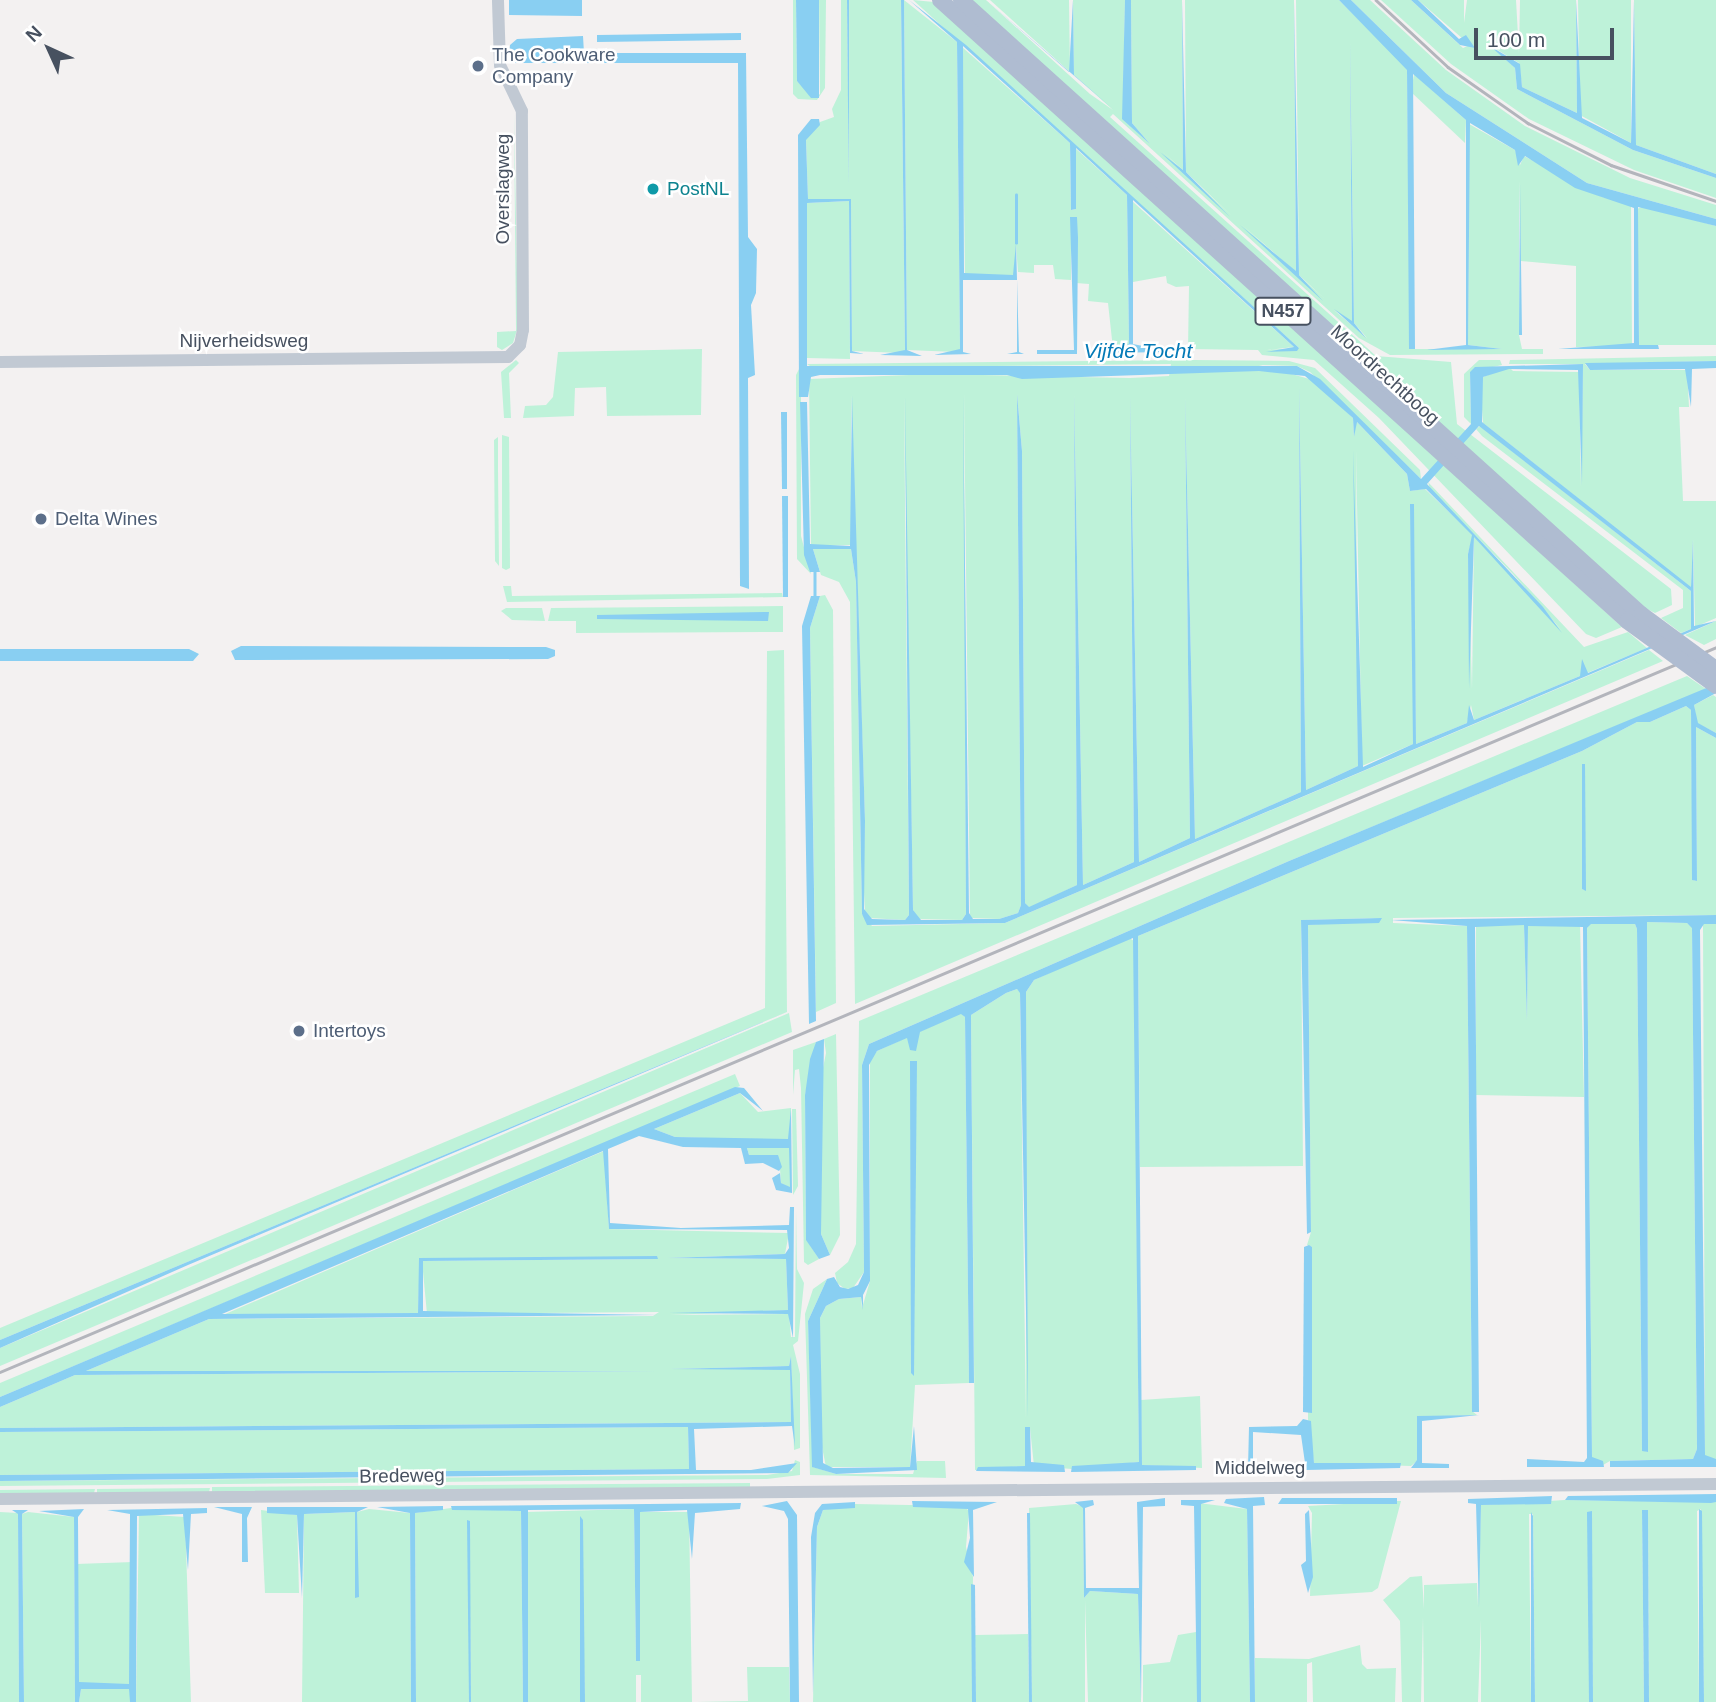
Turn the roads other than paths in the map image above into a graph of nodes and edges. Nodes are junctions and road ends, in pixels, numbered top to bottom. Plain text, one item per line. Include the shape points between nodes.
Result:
1 (498, 0) edge
2 (940, 0) edge
3 (961, 0) edge
4 (488, 359) joint
5 (0, 362) edge
6 (1634, 618) junction
7 (1716, 669) edge
8 (1716, 686) edge
9 (1716, 1484) edge
10 (804, 1491) joint
11 (0, 1499) edge

1 - 4 street, Overslagweg via 500,65 522,111 523,330 520,345 509,357
2 - 6 main road, Moordrechtboog / N457
3 - 6 main road, Moordrechtboog / N457
4 - 5 street, Nijverheidsweg
6 - 7 main road, Moordrechtboog / N457, bridge
6 - 8 main road, Moordrechtboog / N457, bridge
9 - 10 street, Middelweg
10 - 11 street, Bredeweg

